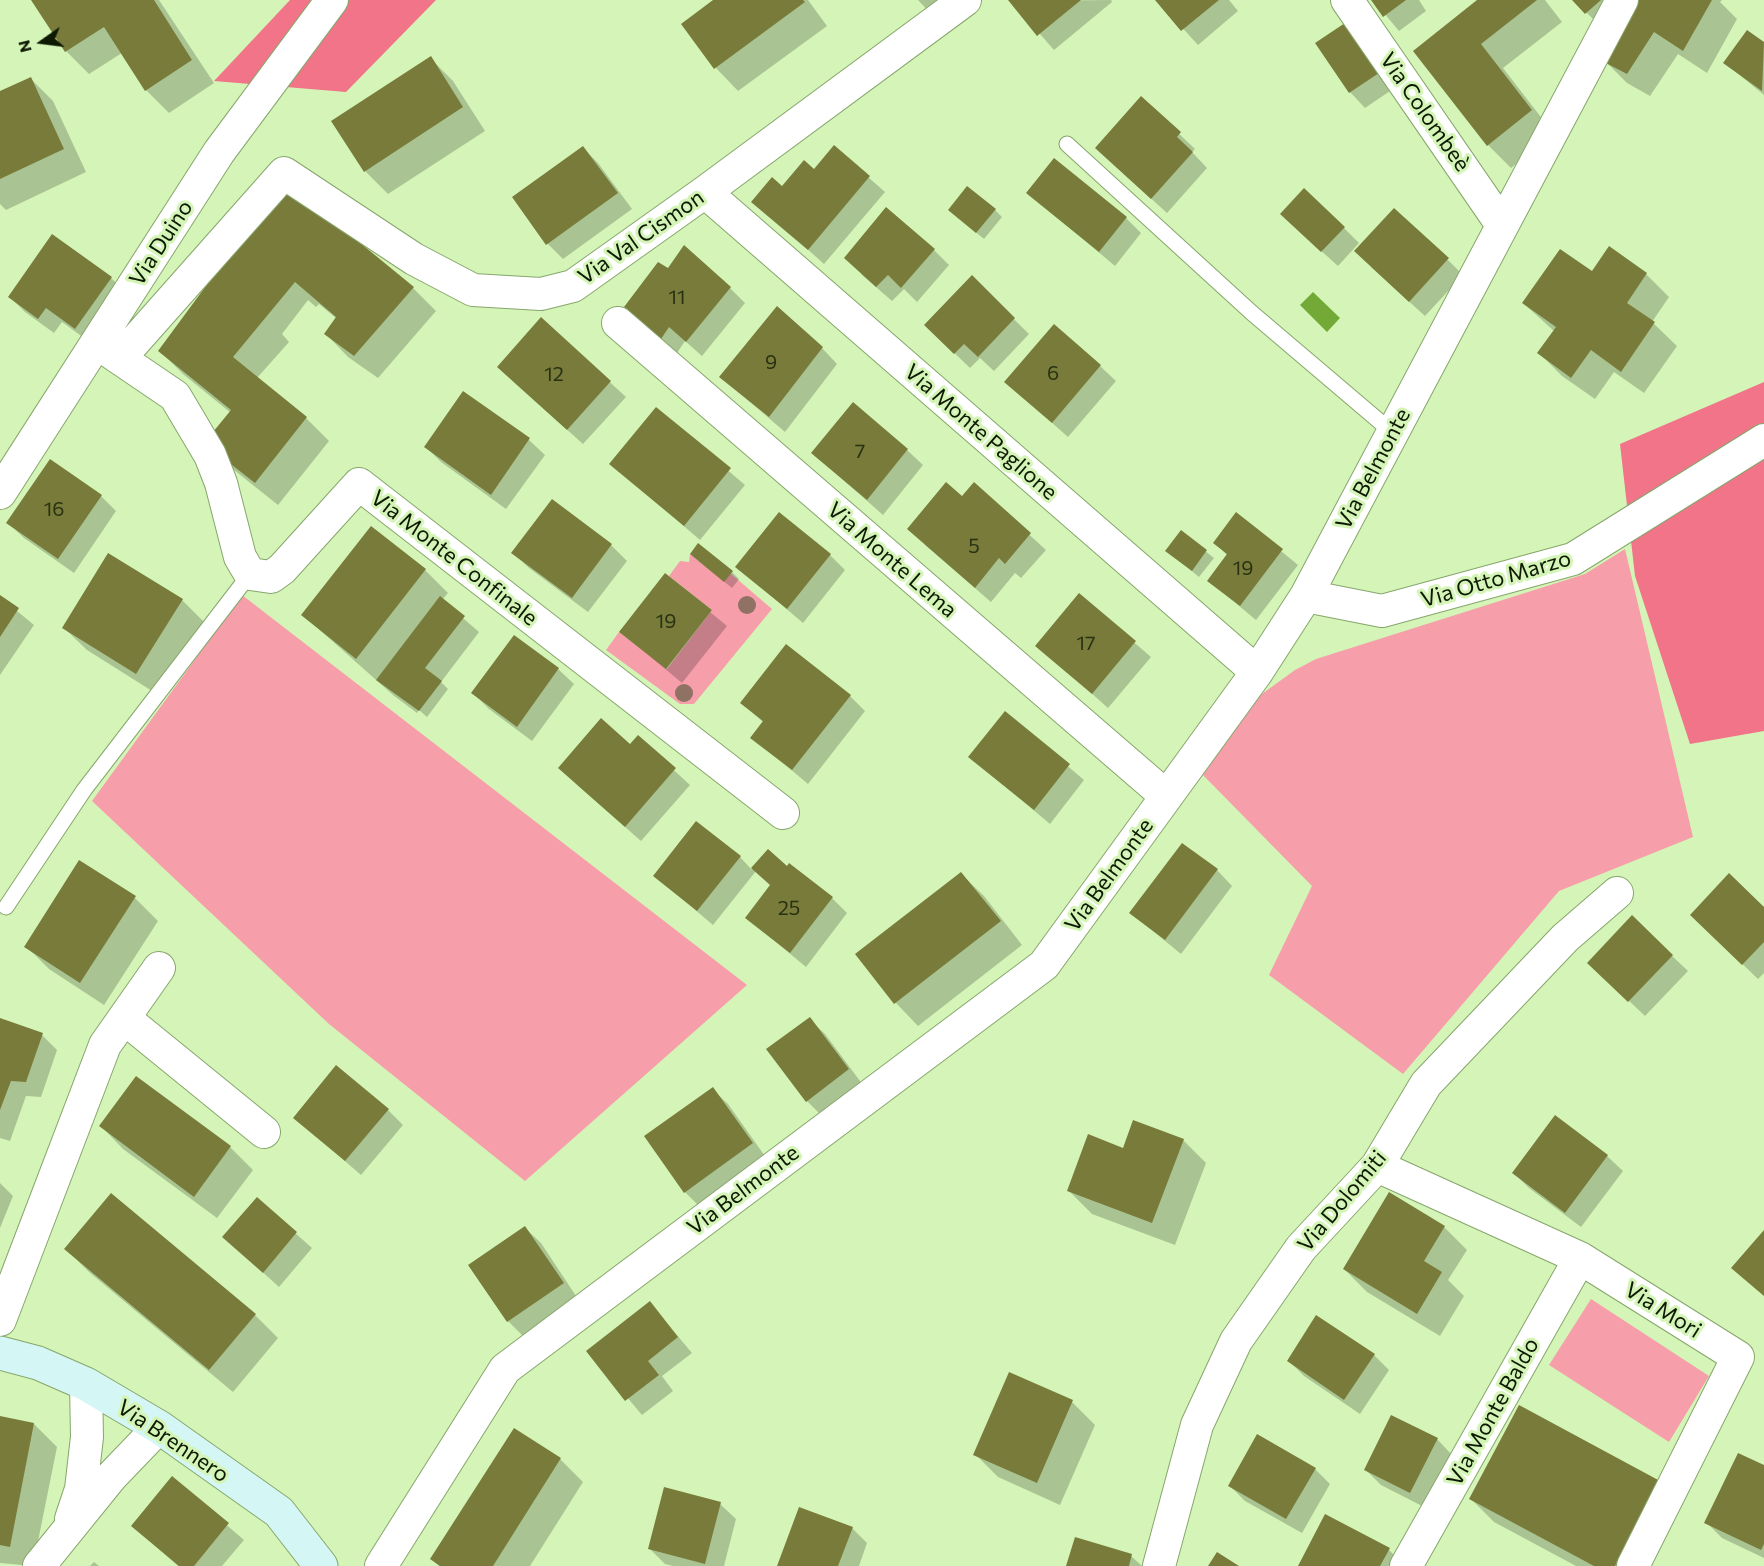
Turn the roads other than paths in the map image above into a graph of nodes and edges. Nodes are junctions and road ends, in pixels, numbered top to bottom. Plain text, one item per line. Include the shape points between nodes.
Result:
1 (332, 0) edge
2 (965, 0) edge
3 (1347, 0) edge
4 (1622, 0) edge
5 (1067, 144) dead end
6 (705, 192) junction
7 (1502, 225) junction
8 (618, 323) dead end
9 (109, 350) junction
10 (1392, 432) junction
11 (1764, 440) edge
12 (0, 493) edge
13 (250, 574) junction
14 (1306, 596) junction
15 (1257, 672) junction
16 (1166, 796) junction
17 (783, 813) dead end
18 (1617, 893) dead end
19 (6, 907) dead end
20 (159, 968) dead end
21 (124, 1018) junction
22 (264, 1132) dead end
23 (1377, 1166) junction
24 (1580, 1258) junction
25 (0, 1320) edge
26 (0, 1353) edge
27 (86, 1384) junction
28 (159, 1427) junction
29 (66, 1531) junction
30 (39, 1566) edge
31 (321, 1566) edge
32 (381, 1566) edge
33 (1159, 1566) edge
34 (1406, 1566) edge
35 (1633, 1566) edge

1 - 9 street, Via Duino via 219,152
2 - 6 street, Via Val Cismon
3 - 7 street, Via Colombeè
4 - 7 street, Via Belmonte
5 - 10 lane via 1252,313
6 - 9 street, Via Val Cismon via 573,286 541,294 473,291 414,259 284,173
6 - 15 street, Via Monte Paglione
7 - 10 street, Via Belmonte
8 - 16 street, Via Monte Lema
9 - 12 street, Via Duino
9 - 13 street via 175,396 210,454 240,557
10 - 14 street, Via Belmonte
11 - 14 street, Via Otto Marzo via 1574,559 1382,611
13 - 17 street, Via Monte Confinale via 271,578 282,569 359,484
13 - 19 lane via 84,790
14 - 15 street, Via Belmonte
15 - 16 street, Via Belmonte
16 - 32 street, Via Belmonte via 1044,964 505,1369
18 - 23 street, Via Dolomiti via 1565,938 1426,1084
20 - 21 street
21 - 22 street
21 - 25 street via 105,1045
23 - 24 street, Via Mori
23 - 33 street, Via Dolomiti via 1302,1248 1236,1341 1197,1425
24 - 34 street, Via Monte Baldo
24 - 35 street, Via Mori via 1738,1357
26 - 27 street, Via Brennero via 38,1363
27 - 28 street, Via Brennero
27 - 29 street via 87,1437 81,1489
28 - 29 street
28 - 31 street, Via Brennero via 279,1512
29 - 30 street

